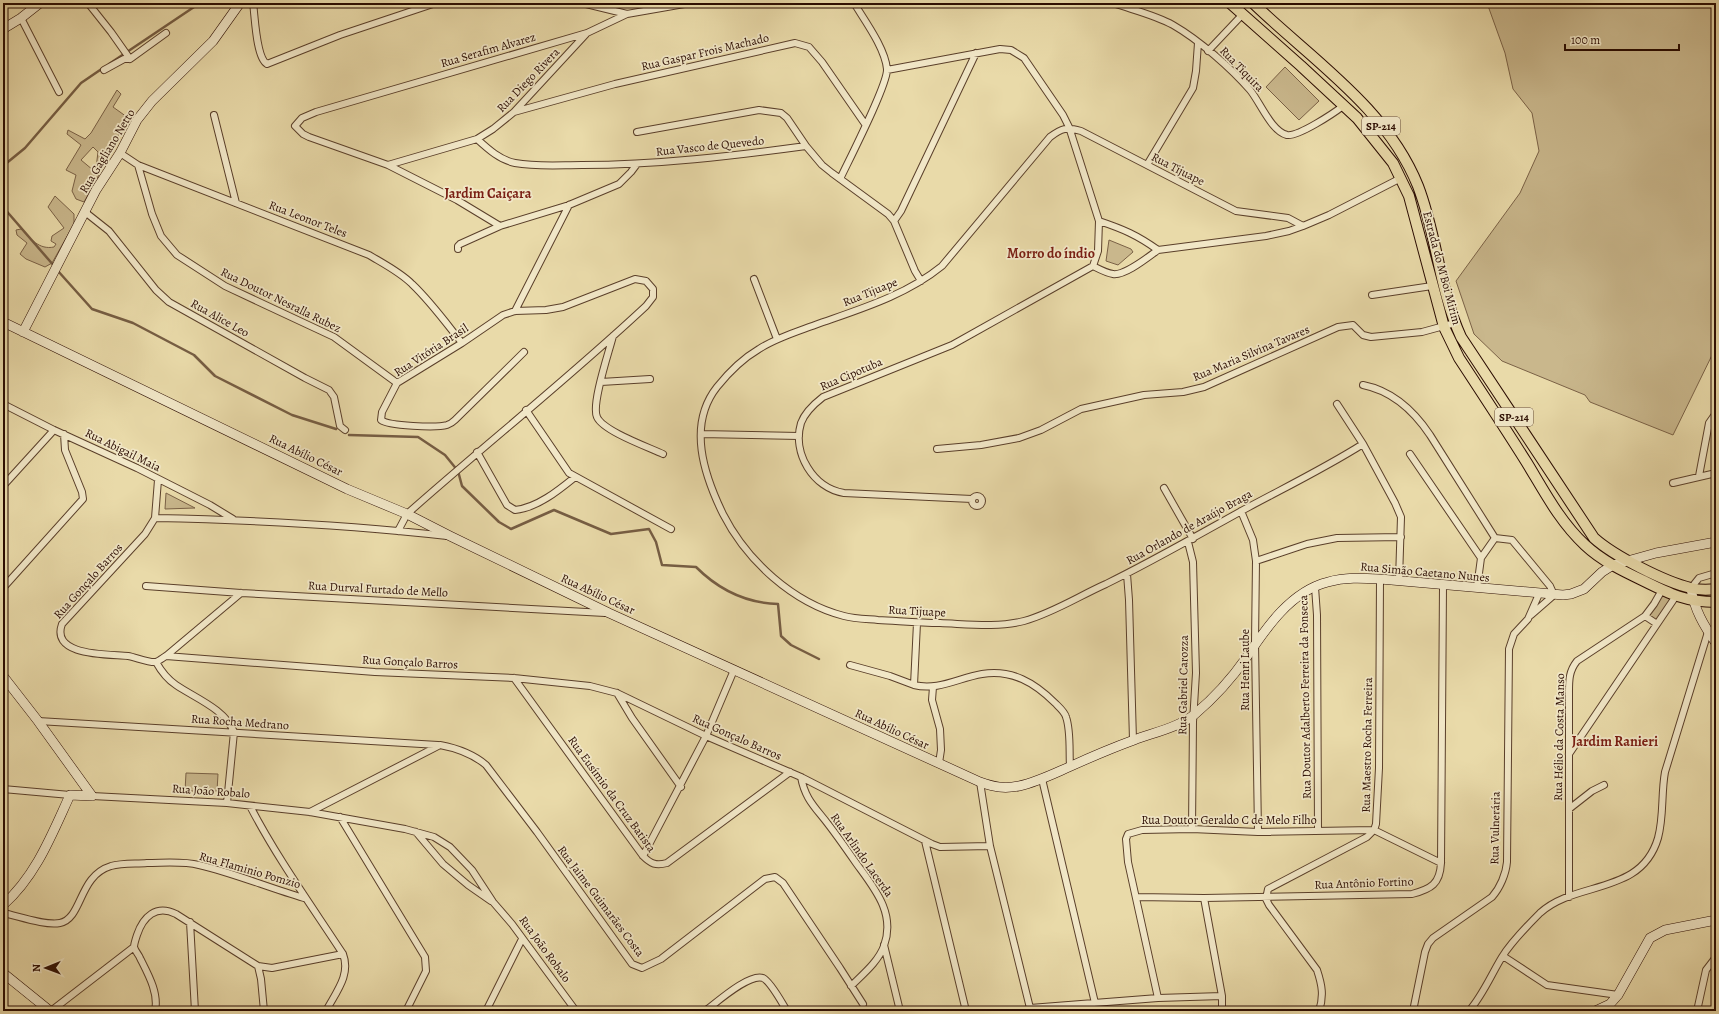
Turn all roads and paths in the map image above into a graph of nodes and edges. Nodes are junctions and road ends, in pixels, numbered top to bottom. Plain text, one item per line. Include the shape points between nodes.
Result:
1 (40, 3) edge
2 (88, 3) edge
3 (240, 3) edge
4 (253, 3) edge
5 (436, 3) edge
6 (571, 3) edge
7 (690, 3) edge
8 (854, 3) edge
9 (1113, 3) edge
10 (1230, 3) edge
11 (1253, 3) edge
12 (627, 14) junction
13 (1243, 14) junction
14 (21, 18) junction
15 (1276, 24) junction
16 (3, 29) edge
17 (166, 33) dead end
18 (587, 33) junction
19 (1268, 36) junction
20 (1198, 43) junction
21 (1208, 51) junction
22 (976, 53) junction
23 (130, 59) junction
24 (104, 70) dead end
25 (887, 70) junction
26 (59, 92) dead end
27 (1329, 92) junction
28 (1353, 94) junction
29 (1343, 106) junction
30 (514, 112) junction
31 (214, 115) dead end
32 (865, 124) junction
33 (1069, 127) junction
34 (637, 132) dead end
35 (3, 136) edge
36 (477, 139) junction
37 (806, 146) junction
38 (4, 151) dead end
39 (120, 153) junction
40 (637, 164) junction
41 (138, 165) junction
42 (388, 165) junction
43 (1147, 165) junction
44 (1401, 178) junction
45 (840, 179) junction
46 (236, 203) junction
47 (569, 205) junction
48 (84, 212) junction
49 (894, 221) junction
50 (1099, 221) junction
51 (500, 226) junction
52 (1303, 226) junction
53 (458, 249) dead end
54 (1158, 250) junction
55 (1093, 266) junction
56 (754, 279) dead end
57 (921, 281) junction
58 (1432, 286) junction
59 (1372, 295) dead end
60 (515, 311) junction
61 (3, 322) edge
62 (1455, 323) junction
63 (1444, 327) junction
64 (23, 332) junction
65 (613, 336) junction
66 (777, 339) junction
67 (462, 343) junction
68 (524, 352) dead end
69 (650, 379) dead end
70 (397, 382) junction
71 (601, 382) junction
72 (1363, 385) dead end
73 (3, 404) edge
74 (1337, 404) dead end
75 (526, 410) junction
76 (1716, 413) edge
77 (54, 430) junction
78 (345, 430) dead end
79 (64, 434) junction
80 (701, 434) junction
81 (799, 436) junction
82 (1363, 444) junction
83 (937, 449) dead end
84 (477, 452) junction
85 (663, 454) dead end
86 (1410, 454) dead end
87 (1716, 473) edge
88 (1699, 476) junction
89 (575, 477) junction
90 (158, 480) junction
91 (1673, 483) dead end
92 (3, 486) edge
93 (1164, 488) dead end
94 (972, 499) dead end
95 (1241, 511) junction
96 (407, 514) junction
97 (155, 518) junction
98 (233, 519) junction
99 (671, 529) dead end
100 (398, 530) junction
101 (450, 536) junction
102 (1401, 537) junction
103 (1495, 538) junction
104 (1190, 540) junction
105 (1716, 542) edge
106 (1481, 558) junction
107 (1256, 561) junction
108 (1630, 561) junction
109 (1613, 565) junction
110 (1716, 573) edge
111 (1127, 574) junction
112 (1380, 579) junction
113 (1399, 580) junction
114 (146, 586) dead end
115 (1443, 586) junction
116 (1315, 587) junction
117 (3, 588) edge
118 (1477, 588) junction
119 (1691, 588) junction
120 (1716, 589) edge
121 (1662, 590) junction
122 (241, 593) junction
123 (1539, 594) junction
124 (1554, 595) junction
125 (1676, 596) junction
126 (1693, 601) junction
127 (1716, 602) edge
128 (609, 613) junction
129 (1530, 616) junction
130 (1645, 616) junction
131 (917, 623) junction
132 (1657, 624) junction
133 (998, 625) joint
134 (1712, 633) edge
135 (1255, 642) junction
136 (1716, 643) edge
137 (166, 656) junction
138 (156, 662) junction
139 (850, 665) dead end
140 (734, 670) junction
141 (3, 676) edge
142 (514, 678) junction
143 (914, 685) junction
144 (933, 687) junction
145 (617, 693) junction
146 (1194, 715) junction
147 (38, 720) junction
148 (234, 732) junction
149 (706, 736) junction
150 (1133, 740) junction
151 (440, 745) junction
152 (1569, 754) junction
153 (939, 764) junction
154 (1070, 766) junction
155 (790, 772) junction
156 (801, 777) junction
157 (1042, 779) junction
158 (980, 782) junction
159 (1604, 785) dead end
160 (680, 788) junction
161 (3, 789) edge
162 (70, 795) junction
163 (92, 796) junction
164 (227, 803) junction
165 (250, 806) junction
166 (1569, 809) junction
167 (310, 812) junction
168 (340, 816) junction
169 (1192, 829) junction
170 (1374, 830) junction
171 (1318, 831) junction
172 (416, 832) junction
173 (1258, 832) junction
174 (925, 841) junction
175 (990, 846) junction
176 (643, 856) junction
177 (1442, 863) junction
178 (1266, 896) junction
179 (1136, 897) junction
180 (1569, 897) junction
181 (304, 898) junction
182 (1204, 898) junction
183 (493, 902) junction
184 (3, 905) edge
185 (3, 913) edge
186 (1716, 920) edge
187 (190, 922) junction
188 (522, 939) junction
189 (884, 945) junction
190 (134, 948) junction
191 (343, 954) junction
192 (1503, 956) junction
193 (1716, 957) edge
194 (258, 966) junction
195 (3, 973) edge
196 (851, 986) junction
197 (1618, 995) junction
198 (1222, 996) junction
199 (1158, 998) junction
200 (1095, 1003) junction
201 (862, 1004) dead end
202 (1028, 1009) edge
203 (50, 1011) edge
204 (155, 1011) edge
205 (195, 1011) edge
206 (264, 1011) edge
207 (326, 1011) edge
208 (406, 1011) edge
209 (486, 1011) edge
210 (576, 1011) edge
211 (705, 1011) edge
212 (788, 1011) edge
213 (900, 1011) edge
214 (966, 1011) edge
215 (1222, 1011) edge
216 (1319, 1011) edge
217 (1413, 1011) edge
218 (1469, 1011) edge
219 (1595, 1011) edge
220 (1698, 1011) edge

1 - 14 main road
2 - 23 street
3 - 39 main road, Rua Gagliano Netto via 213,41 152,101 137,120
4 - 5 street via 258,48 263,62 267,64 340,35
6 - 12 street
7 - 12 street, Rua Serafim Alvarez
8 - 25 street via 880,48
9 - 20 street, Rua Tiquira via 1172,25
10 - 13 main road, Estrada do M'Boi Mirim / SP-214
11 - 15 main road, Estrada do M'Boi Mirim / SP-214
12 - 18 street, Rua Serafim Alvarez
13 - 19 main road, Estrada do M'Boi Mirim / SP-214
13 - 21 street
14 - 16 main road
14 - 26 street
15 - 19 main road via 1270,24 1266,28
15 - 28 main road, Estrada do M'Boi Mirim / SP-214
17 - 23 street
18 - 30 street, Rua Diego Rivera
18 - 42 street, Rua Serafim Alvarez via 316,112 302,118 295,126 309,137
19 - 27 main road, Estrada do M'Boi Mirim / SP-214
20 - 21 street, Rua Tiquira
20 - 43 street via 1193,88
21 - 29 street, Rua Tiquira via 1251,91 1272,123 1287,135 1311,126
22 - 25 street
22 - 33 street via 1011,50 1024,58
22 - 49 street
23 - 24 street via 124,59
25 - 32 street
27 - 28 main road via 1343,101 1349,100
27 - 29 main road, Estrada do M'Boi Mirim / SP-214
28 - 62 main road, Estrada do M'Boi Mirim / SP-214 via 1391,138 1412,172 1423,202
29 - 44 main road, Estrada do M'Boi Mirim / SP-214 via 1370,134 1393,163
30 - 32 street, Rua Gaspar Frois Machado via 615,84 795,43 809,47 822,62
30 - 36 street, Rua Diego Rivera
31 - 46 street
32 - 45 street
33 - 43 street, Rua Tijuape
33 - 50 street
33 - 57 street, Rua Tijuape via 1050,137 942,266
34 - 37 street via 759,110 781,114 787,118
35 - 38 street
36 - 40 street, Rua Vasco de Quevedo via 491,152 514,163
36 - 42 street, Rua Diego Rivera
37 - 40 street, Rua Vasco de Quevedo
37 - 45 street via 822,165
39 - 41 street, Rua Leonor Teles
39 - 48 main road, Rua Gagliano Netto
40 - 47 street via 619,184
41 - 46 street, Rua Leonor Teles
41 - 70 street, Rua Doutor Nesralla Rubez via 152,214 164,240 177,256 224,286 334,337
42 - 51 street via 457,200
43 - 52 street, Rua Tijuape via 1236,211 1288,218
44 - 52 street
44 - 58 main road, Estrada do M'Boi Mirim / SP-214 via 1409,196
45 - 49 street
46 - 67 street, Rua Leonor Teles via 369,255 383,263 416,288
47 - 51 street
47 - 60 street
48 - 64 main road, Rua Gagliano Netto
48 - 78 street, Rua Alice Leo via 109,231 156,290 169,302 329,390 334,397 340,426
49 - 57 street
50 - 54 street via 1129,231
50 - 55 street via 1098,251
51 - 53 street via 460,244
52 - 54 street via 1266,236
54 - 55 street via 1119,274
55 - 81 street, Rua Cipotuba via 952,345 822,397 804,416
56 - 66 street
57 - 66 street, Rua Tijuape via 881,302
58 - 59 street
58 - 63 main road, Estrada do M'Boi Mirim / SP-214
60 - 65 street via 563,307 635,279 646,282 654,292 651,300
60 - 67 street, Rua Vitória Brasil via 503,315
61 - 64 main road, Rua Abílio César
62 - 63 street, Rua Maria Silvina Tavares
62 - 108 main road, Estrada do M'Boi Mirim / SP-214 via 1470,352 1594,538 1603,547
63 - 83 street, Rua Maria Silvina Tavares via 1371,337 1353,326 1344,326 1204,387 1081,409 1041,430 1019,438
63 - 109 main road, Estrada do M'Boi Mirim / SP-214 via 1459,358 1558,511 1584,544
64 - 96 main road, Rua Abílio César via 347,489
65 - 71 street
65 - 75 street
66 - 80 street, Rua Tijuape via 738,364 716,388 706,405
67 - 70 street, Rua Vitória Brasil
68 - 70 street, Rua Vitória Brasil via 449,425 427,426 381,420 382,412
69 - 71 street
71 - 85 street via 596,410 596,417 600,423
72 - 103 street via 1388,394 1419,419
73 - 77 street, Rua Abigail Maia
74 - 82 street
75 - 84 street
75 - 89 street via 567,471
76 - 88 street via 1709,423
77 - 79 street, Rua Abigail Maia
77 - 92 street
79 - 90 street, Rua Abigail Maia
79 - 117 street via 65,450 83,499
80 - 81 street
80 - 131 street, Rua Tijuape via 703,462 715,498 746,551 769,574 806,599 841,615
81 - 94 street, Rua Cipotuba via 803,459 810,472 818,481 837,492
82 - 95 street, Rua Orlando de Araújo Braga
82 - 102 street via 1401,517
84 - 89 street via 507,505 515,510 544,499
84 - 96 street
86 - 106 street
87 - 88 street
88 - 91 street
89 - 99 street
90 - 97 street, Rua Gonçalo Barros
90 - 98 street, Rua Abigail Maia
93 - 104 street, Rua Gabriel Carozza
95 - 104 street, Rua Orlando de Araújo Braga
95 - 107 street, Rua Henri Laube via 1253,540
96 - 100 street
96 - 101 main road, Rua Abílio César
97 - 98 street, Rua Abigail Maia
97 - 138 street, Rua Gonçalo Barros via 145,534 62,624 60,633 65,643 77,651 129,656
98 - 100 street, Rua Abigail Maia
100 - 101 street, Rua Abigail Maia
101 - 128 main road, Rua Abílio César
102 - 107 street via 1328,540
102 - 113 street
103 - 106 street
103 - 124 street via 1513,541 1550,586
104 - 111 street, Rua Orlando de Araújo Braga
104 - 146 street, Rua Gabriel Carozza via 1194,585
105 - 108 main road, Rua Simão Caetano Nunes via 1670,550
106 - 118 street
107 - 135 street, Rua Henri Laube
108 - 109 main road, Rua Simão Caetano Nunes
108 - 119 main road, Estrada do M'Boi Mirim / SP-214
109 - 121 main road, Estrada do M'Boi Mirim / SP-214
109 - 124 main road, Rua Simão Caetano Nunes via 1584,589 1571,594
110 - 119 street via 1699,578
111 - 133 street, Rua Orlando de Araújo Braga via 1047,613 1023,621
111 - 150 street via 1130,600
112 - 113 main road, Rua Simão Caetano Nunes
112 - 116 main road, Rua Simão Caetano Nunes via 1339,579
112 - 170 street, Rua Maestro Rocha Ferreira via 1378,797
113 - 115 main road, Rua Simão Caetano Nunes
114 - 122 street, Rua Durval Furtado de Mello
115 - 118 main road, Rua Simão Caetano Nunes
115 - 177 street, Rua Antônio Fortino
116 - 135 main road, Rua Simão Caetano Nunes via 1297,597
116 - 171 street, Rua Doutor Adalberto Ferreira da Fonseca
118 - 123 main road, Rua Simão Caetano Nunes
119 - 120 main road, Estrada do M'Boi Mirim / SP-214
119 - 126 main road
121 - 125 main road, Estrada do M'Boi Mirim / SP-214
121 - 130 street, Rua Hélio da Costa Manso
122 - 128 street, Rua Durval Furtado de Mello
122 - 137 street
123 - 124 main road, Rua Simão Caetano Nunes
123 - 129 street, Rua Vulnerária
124 - 129 street, Rua Vulnerária
125 - 126 main road, Estrada do M'Boi Mirim / SP-214
125 - 132 street
126 - 127 main road, Estrada do M'Boi Mirim / SP-214
126 - 134 main road
128 - 140 main road, Rua Abílio César
129 - 217 street, Rua Vulnerária via 1514,634 1508,649 1506,871 1492,897 1428,944
130 - 132 street
130 - 152 street, Rua Hélio da Costa Manso via 1577,661 1572,667 1569,692
131 - 133 street, Rua Tijuape
131 - 143 street
132 - 152 street
134 - 136 main road
134 - 180 street via 1665,772 1662,816 1657,840 1647,860 1633,874
135 - 146 main road, Rua Simão Caetano Nunes via 1223,685
135 - 173 street, Rua Henri Laube
137 - 138 street
137 - 142 street, Rua Gonçalo Barros via 375,672
138 - 148 street via 167,677 228,720
139 - 143 street
140 - 149 street
140 - 153 main road, Rua Abílio César
141 - 147 main road
142 - 145 street, Rua Gonçalo Barros via 573,683
142 - 176 street, Rua Eusímio da Cruz Batista
143 - 144 street
144 - 153 street via 932,703 940,729
144 - 154 street via 982,674 1000,673 1028,681 1062,710 1066,717
145 - 149 street, Rua Gonçalo Barros
145 - 160 street
146 - 150 main road, Rua Abílio César
146 - 169 street, Rua Gabriel Carozza
147 - 148 street, Rua Rocha Medrano
147 - 163 main road
148 - 151 street, Rua Rocha Medrano
148 - 164 street
149 - 155 street, Rua Gonçalo Barros
149 - 160 street
150 - 154 main road, Rua Abílio César
151 - 167 street
151 - 196 street, Rua Jaime Guimarães Costa via 465,753 486,766 632,964 642,968 661,959 766,879 775,877 783,883
152 - 166 street, Rua Hélio da Costa Manso
153 - 158 main road, Rua Abílio César
154 - 157 main road, Rua Abílio César
155 - 156 street, Rua Gonçalo Barros
155 - 176 street, Rua Eusímio da Cruz Batista via 667,863 655,865
156 - 174 street, Rua Gonçalo Barros
156 - 189 street, Rua Arlindo Lacerda via 806,796 881,899 887,917
157 - 158 main road, Rua Abílio César via 1006,788
157 - 200 street
158 - 175 street
159 - 166 street
160 - 176 street
161 - 162 street, Rua João Robalo
162 - 163 main road, Rua João Robalo
162 - 184 main road via 33,870
163 - 164 street, Rua João Robalo
164 - 165 street, Rua João Robalo
165 - 167 street, Rua João Robalo
165 - 181 street
166 - 180 street, Rua Hélio da Costa Manso
167 - 168 street, Rua João Robalo
168 - 172 street, Rua João Robalo
168 - 208 street via 425,957 426,972
169 - 173 street, Rua Doutor Geraldo C de Melo Filho
169 - 179 street, Rua Doutor Geraldo C de Melo Filho via 1142,830 1128,834 1128,862
170 - 171 street, Rua Doutor Geraldo C de Melo Filho
170 - 177 street, Rua Doutor Geraldo C de Melo Filho
170 - 178 street, Rua Maestro Rocha Ferreira via 1347,849 1268,889
171 - 173 street, Rua Doutor Geraldo C de Melo Filho
172 - 183 street, Rua João Robalo via 443,864
172 - 183 street, Rua João Robalo via 440,840 463,859
174 - 175 street, Rua Gonçalo Barros via 940,846
174 - 214 street
175 - 202 street
177 - 178 street, Rua Antônio Fortino via 1441,872 1433,886 1412,894
178 - 182 street, Rua Antônio Fortino
178 - 216 street via 1269,905 1317,970 1322,993
179 - 182 street, Rua Antônio Fortino
179 - 199 street, Rua Doutor Geraldo C de Melo Filho
180 - 192 street via 1550,905
181 - 185 street, Rua Flaminio Pomzio via 199,865 177,862 110,866 95,874 87,884 75,910 61,923 43,922
181 - 191 street
182 - 198 street
183 - 188 street, Rua João Robalo
186 - 197 main road via 1665,930 1650,938
187 - 190 street via 171,912 160,910 153,913 143,921
187 - 194 street
187 - 205 street
188 - 209 street
188 - 210 street, Rua João Robalo
189 - 196 street, Rua Arlindo Lacerda via 876,959
189 - 213 street
190 - 203 street
190 - 204 street via 154,991
191 - 194 street via 272,968
191 - 207 street via 347,968
192 - 197 street via 1547,985
192 - 218 street via 1477,1002
193 - 220 street via 1706,970
194 - 206 street
195 - 203 main road
196 - 201 street, Rua Jaime Guimarães Costa
197 - 219 main road via 1610,1004
198 - 199 street
198 - 215 street
199 - 200 street
200 - 202 street
211 - 212 street via 744,982 758,978 764,978 770,984

